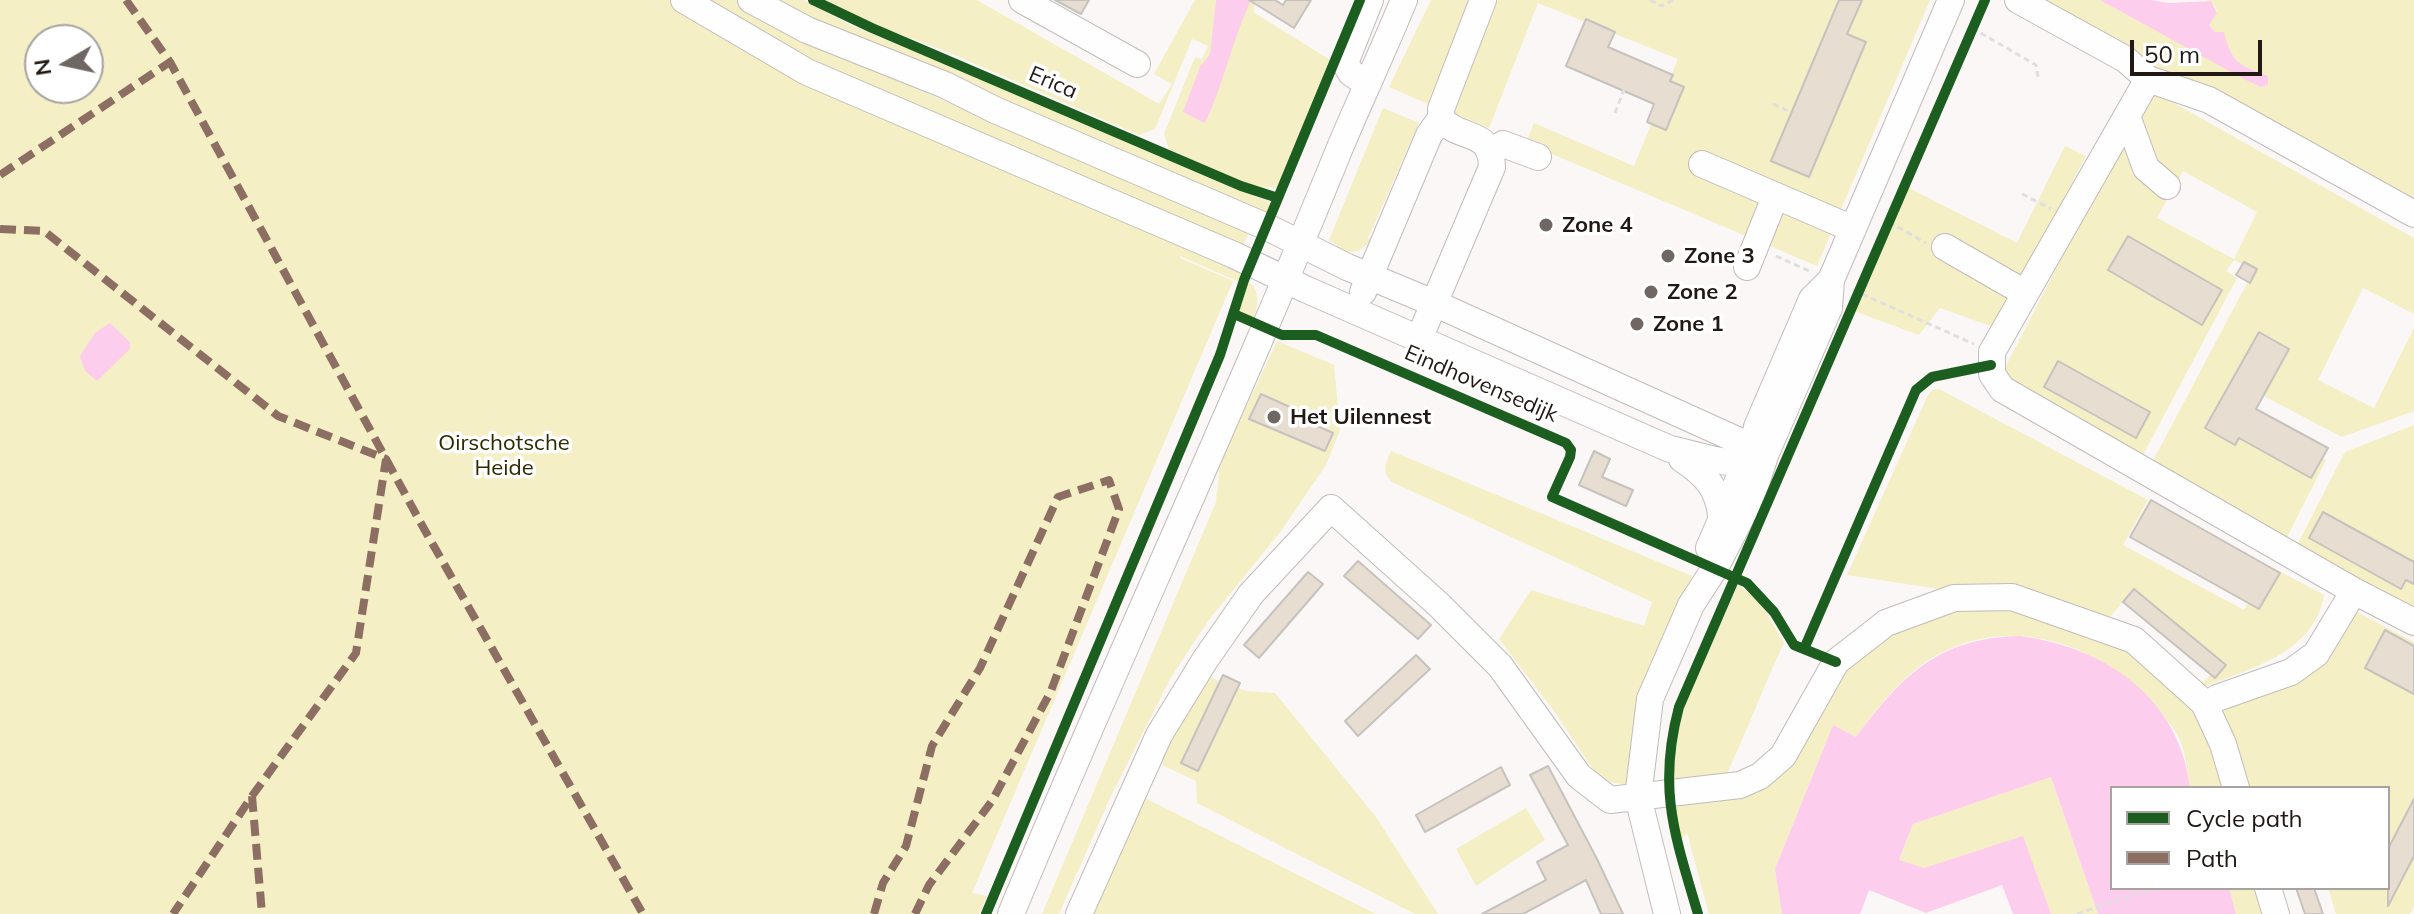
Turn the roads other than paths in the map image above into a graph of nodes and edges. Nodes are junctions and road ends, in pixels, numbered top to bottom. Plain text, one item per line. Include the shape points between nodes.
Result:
1 (684, 0) edge
2 (751, 0) edge
3 (1022, 0) edge
4 (1370, 0) edge
5 (1404, 0) edge
6 (1483, 0) edge
7 (1951, 0) edge
8 (2024, 1) edge
9 (1137, 64) dead end
10 (2148, 79) junction
11 (1368, 84) junction
12 (2127, 116) junction
13 (1441, 118) junction
14 (1501, 143) junction
15 (1538, 157) dead end
16 (1702, 164) dead end
17 (2166, 188) dead end
18 (1775, 197) junction
19 (2414, 214) edge
20 (1853, 229) junction
21 (1301, 246) junction
22 (1945, 247) road end
23 (1751, 257) road end
24 (1369, 277) junction
25 (1286, 280) junction
26 (2023, 297) junction
27 (1436, 304) junction
28 (1356, 311) junction
29 (1419, 339) junction
30 (1670, 449) junction
31 (1755, 453) junction
32 (1721, 515) junction
33 (2354, 591) junction
34 (1691, 605) junction
35 (2414, 622) edge
36 (2217, 698) dead end
37 (2235, 786) edge
38 (1638, 797) junction
39 (2269, 890) edge
40 (1011, 914) edge
41 (1079, 914) edge
42 (1667, 914) edge
43 (2276, 914) edge

1 - 25 street via 807,72
2 - 21 street via 807,30 945,85
3 - 9 street
4 - 11 street via 1345,63
5 - 11 street
6 - 13 street
7 - 20 street
8 - 10 street via 2125,59
10 - 12 street
10 - 19 street via 2209,100
11 - 21 street
12 - 17 street via 2146,168
12 - 26 street
13 - 14 street via 1485,143
13 - 24 street
14 - 15 street
14 - 27 street
16 - 18 street
18 - 20 street
18 - 23 street
20 - 31 street via 1831,280 1829,308
21 - 24 street
21 - 25 street
22 - 26 street
24 - 27 street
24 - 28 street
25 - 28 street
25 - 40 street
26 - 33 street via 1992,352 1992,374 2002,389
27 - 29 street
27 - 31 street
28 - 29 street
29 - 30 street
30 - 31 street via 1716,462
30 - 32 street via 1709,480
31 - 32 street
31 - 34 street via 1751,498
32 - 34 street
33 - 35 street
33 - 36 street via 2316,654 2291,672
34 - 38 street via 1650,699
37 - 38 street via 2204,703 2134,640 2012,597 1954,598 1886,623 1836,662 1783,756 1760,776 1740,785
38 - 41 street via 1610,800 1579,776 1500,666 1331,508 1251,594 1205,660 1159,735
38 - 42 street
39 - 43 street

